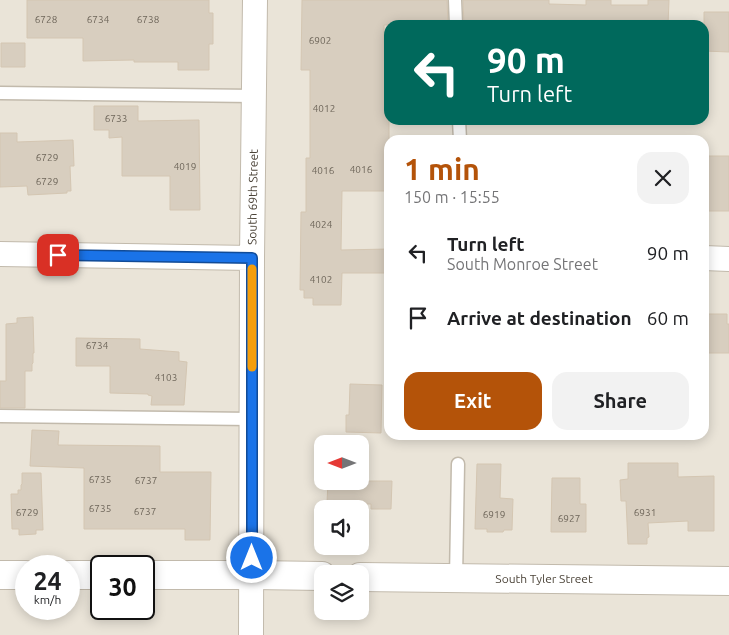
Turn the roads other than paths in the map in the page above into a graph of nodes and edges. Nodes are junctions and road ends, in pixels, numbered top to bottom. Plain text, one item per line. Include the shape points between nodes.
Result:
1 (255, 0) edge
2 (455, 0) edge
3 (456, 20) edge
4 (0, 93) edge
5 (254, 96) junction
6 (0, 254) edge
7 (252, 258) junction
8 (709, 258) edge
9 (729, 259) edge
10 (0, 416) edge
11 (252, 419) junction
12 (458, 464) dead end
13 (0, 575) edge
14 (15, 575) edge
15 (155, 575) edge
16 (252, 575) junction
17 (314, 576) edge
18 (369, 577) edge
19 (456, 578) junction
20 (729, 581) edge
21 (251, 635) edge

1 - 5 street, South 69th Street
2 - 3 lane
4 - 5 lane
5 - 7 street, South 69th Street
6 - 7 street
7 - 11 street, South 69th Street
8 - 9 street
10 - 11 lane
11 - 16 street, South 69th Street
12 - 19 lane
13 - 14 street
15 - 16 street
16 - 17 street
16 - 21 street, South 69th Street
18 - 19 street, South Tyler Street
19 - 20 street, South Tyler Street

